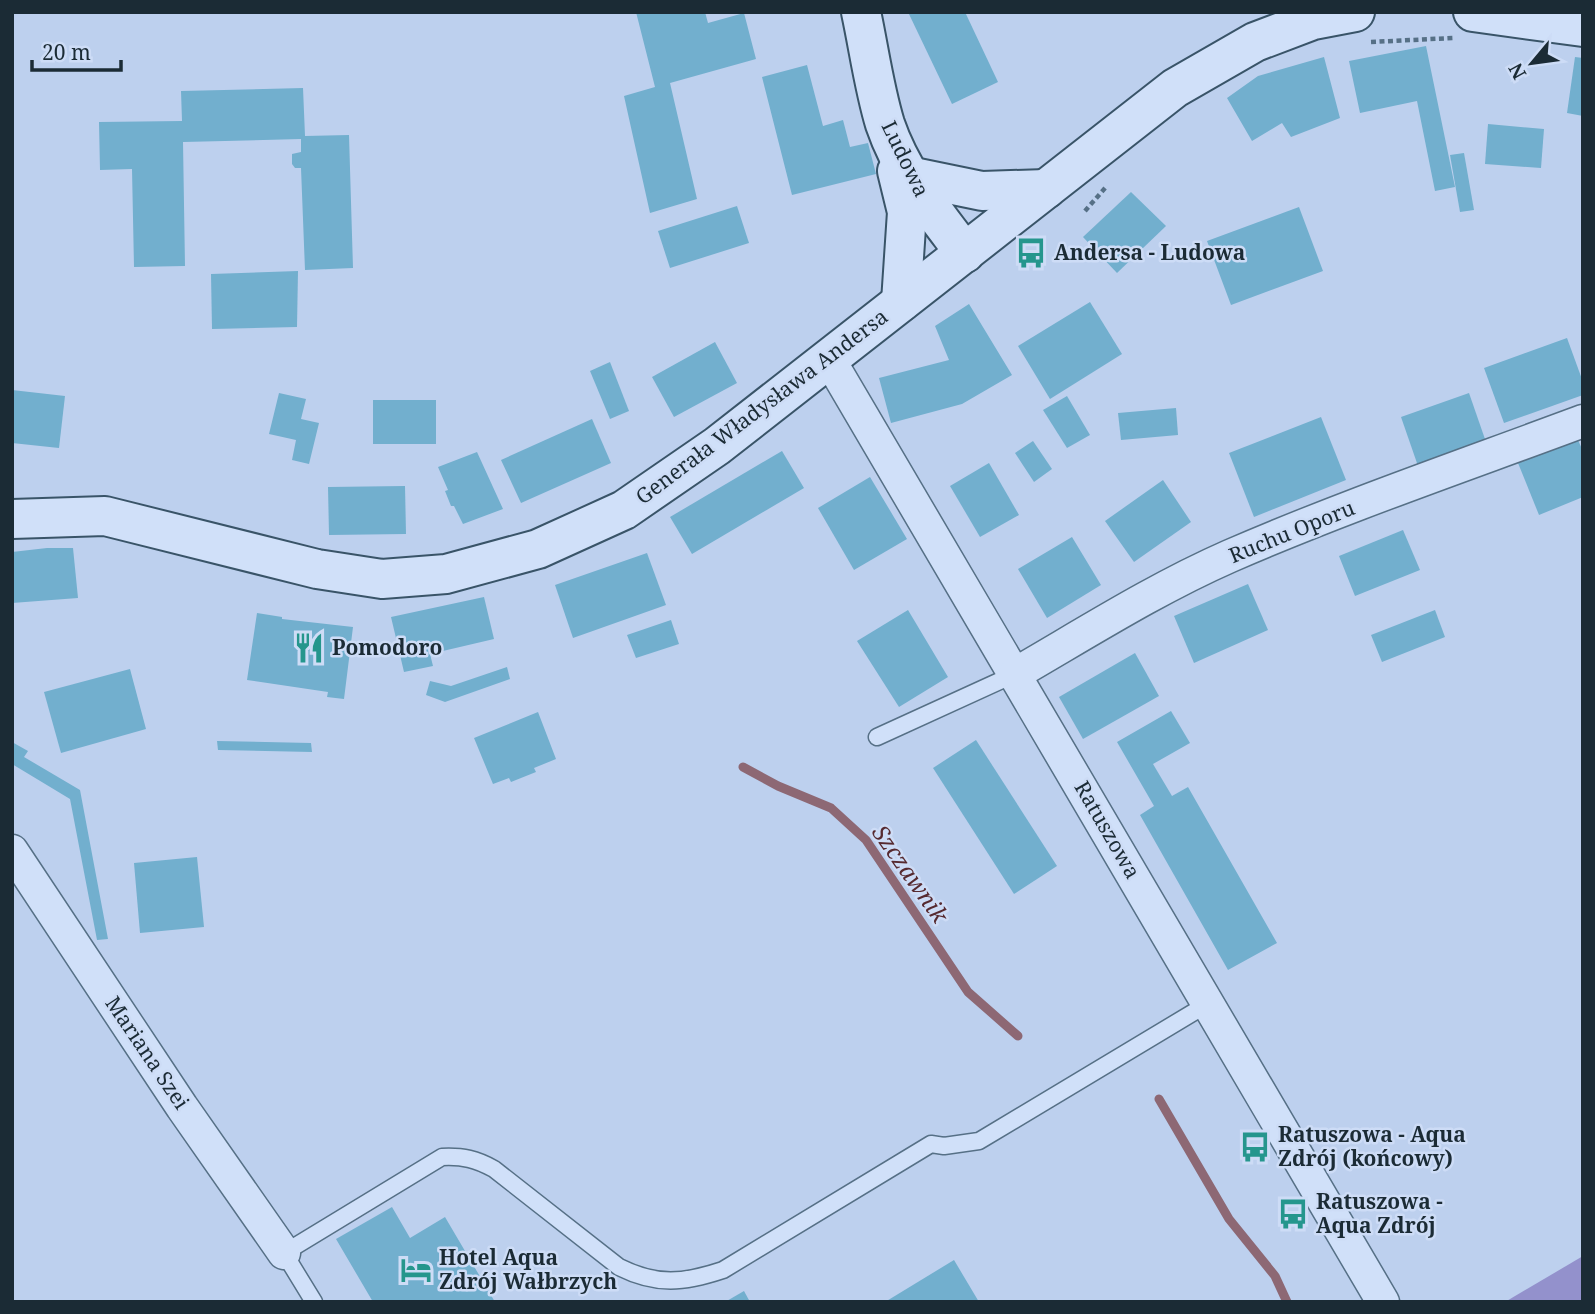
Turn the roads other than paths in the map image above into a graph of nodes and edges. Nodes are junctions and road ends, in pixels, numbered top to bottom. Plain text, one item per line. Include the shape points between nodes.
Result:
1 (861, 12) edge
2 (1468, 25) edge
3 (1362, 27) edge
4 (1583, 27) edge
5 (902, 162) junction
6 (1046, 189) junction
7 (965, 253) junction
8 (901, 302) junction
9 (830, 359) junction
10 (1583, 421) edge
11 (12, 519) edge
12 (1016, 674) junction
13 (877, 737) dead end
14 (12, 851) edge
15 (1209, 1003) junction
16 (284, 1253) junction
17 (314, 1302) edge
18 (1384, 1302) edge

1 - 5 street, Ludowa via 885,122
2 - 4 street
3 - 6 street, Generała Władysława Andersa via 1313,20 1255,42 1175,88
5 - 6 street via 982,191
5 - 7 street, Ludowa via 923,200
5 - 8 street via 898,181 907,212
6 - 7 street, Generała Władysława Andersa
7 - 8 street, Generała Władysława Andersa
8 - 9 street, Generała Władysława Andersa
9 - 11 street, Generała Władysława Andersa via 624,510 538,549 446,574 382,579 317,569 105,516
9 - 12 street, Ratuszowa
10 - 12 street, Ruchu Oporu via 1229,556 1153,594
12 - 13 lane
12 - 15 street, Ratuszowa
14 - 16 street, Mariana Szei
15 - 16 lane via 979,1141 931,1144 723,1270 694,1280 662,1281 619,1267 494,1169 461,1156 442,1157
15 - 18 street, Ratuszowa
16 - 17 lane

